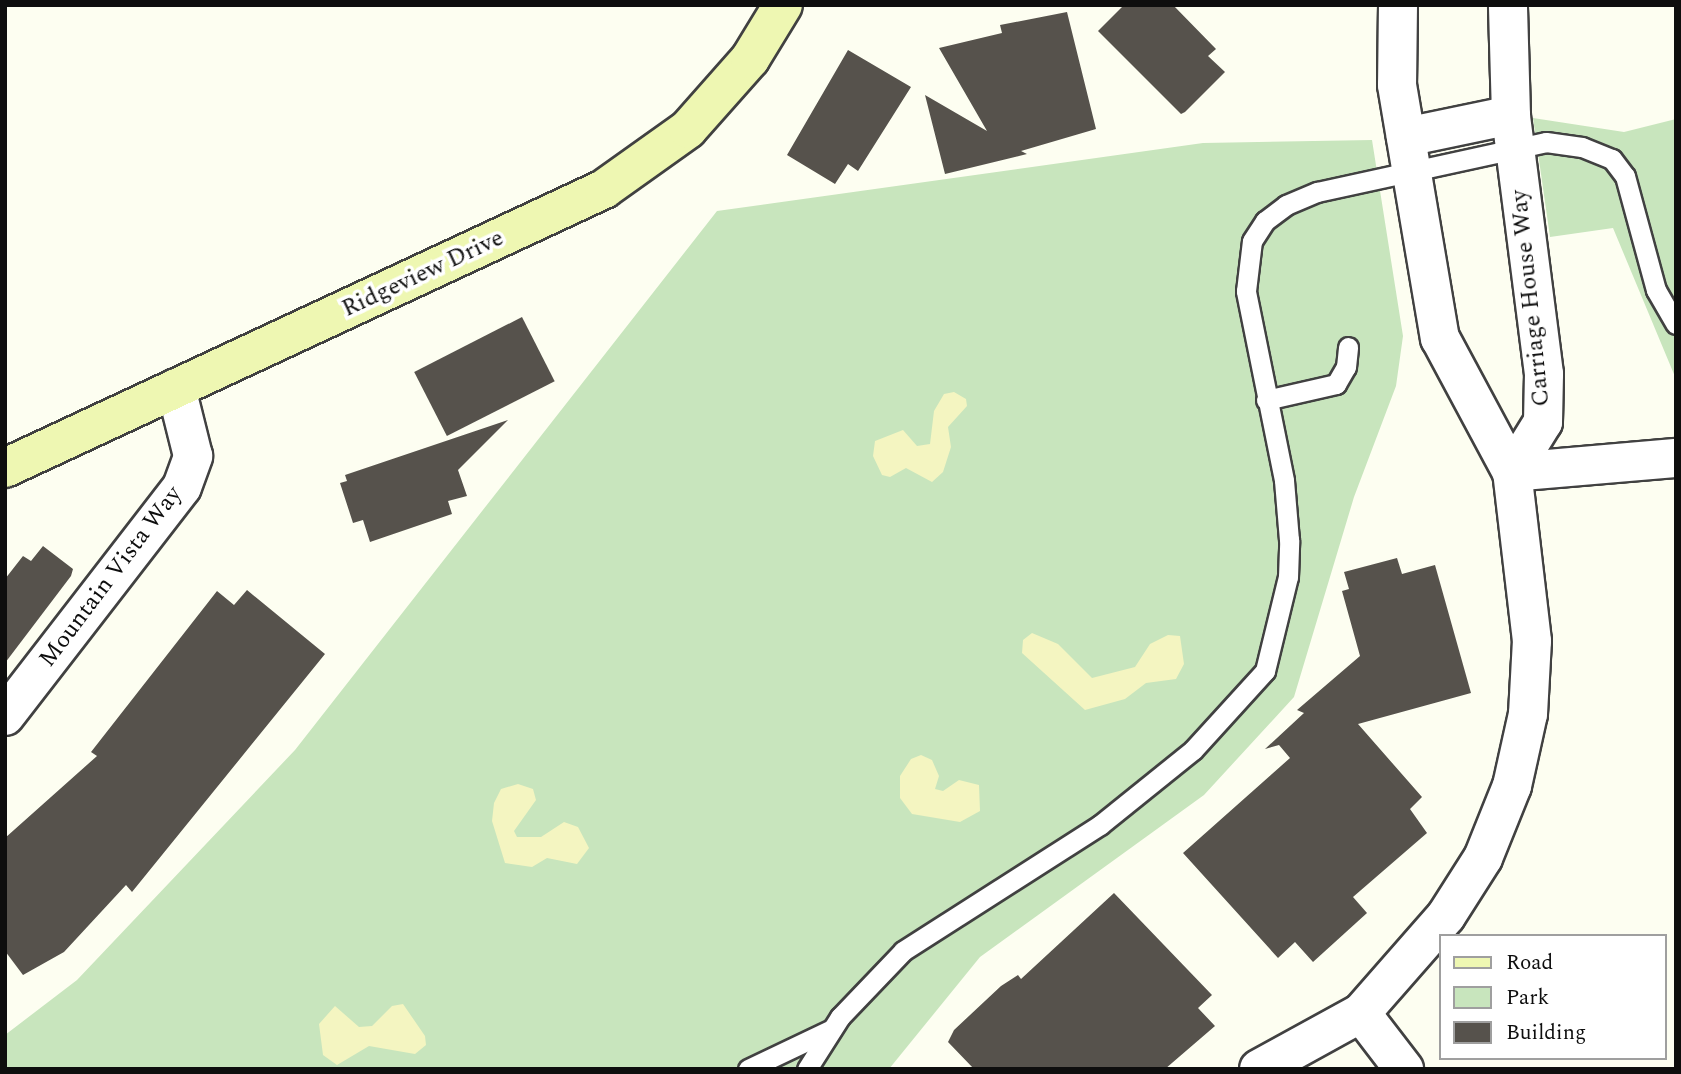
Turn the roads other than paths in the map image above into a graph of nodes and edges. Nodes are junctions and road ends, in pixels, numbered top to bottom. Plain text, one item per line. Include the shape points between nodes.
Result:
1 (783, 5) edge
2 (1398, 5) edge
3 (1507, 5) edge
4 (1513, 132) junction
5 (1409, 154) junction
6 (1676, 324) edge
7 (1348, 347) dead end
8 (176, 388) junction
9 (1266, 400) junction
10 (1676, 458) edge
11 (5, 468) edge
12 (1512, 472) junction
13 (5, 716) edge
14 (1361, 1013) junction
15 (832, 1029) junction
16 (748, 1069) edge
17 (807, 1069) edge
18 (1259, 1069) edge
19 (1404, 1069) edge

1 - 8 street, Ridgeview Drive via 750,59 688,129 604,189
2 - 5 street via 1397,85
3 - 4 street, Carriage House Way
4 - 5 street
4 - 6 lane via 1612,159 1625,176 1656,290
4 - 12 street, Carriage House Way via 1544,374 1543,422
5 - 9 lane via 1286,205 1252,241 1246,291
5 - 12 street via 1440,338
7 - 9 lane via 1346,367 1336,384
8 - 11 street, Ridgeview Drive
8 - 13 street, Mountain Vista Way via 193,456 182,487
9 - 15 lane via 1289,540 1288,577 1265,671 1193,750 1100,825 903,951
10 - 12 street
12 - 14 street via 1532,641 1528,714 1512,786 1483,858 1446,916
14 - 18 street
14 - 19 street
15 - 16 lane
15 - 17 lane

